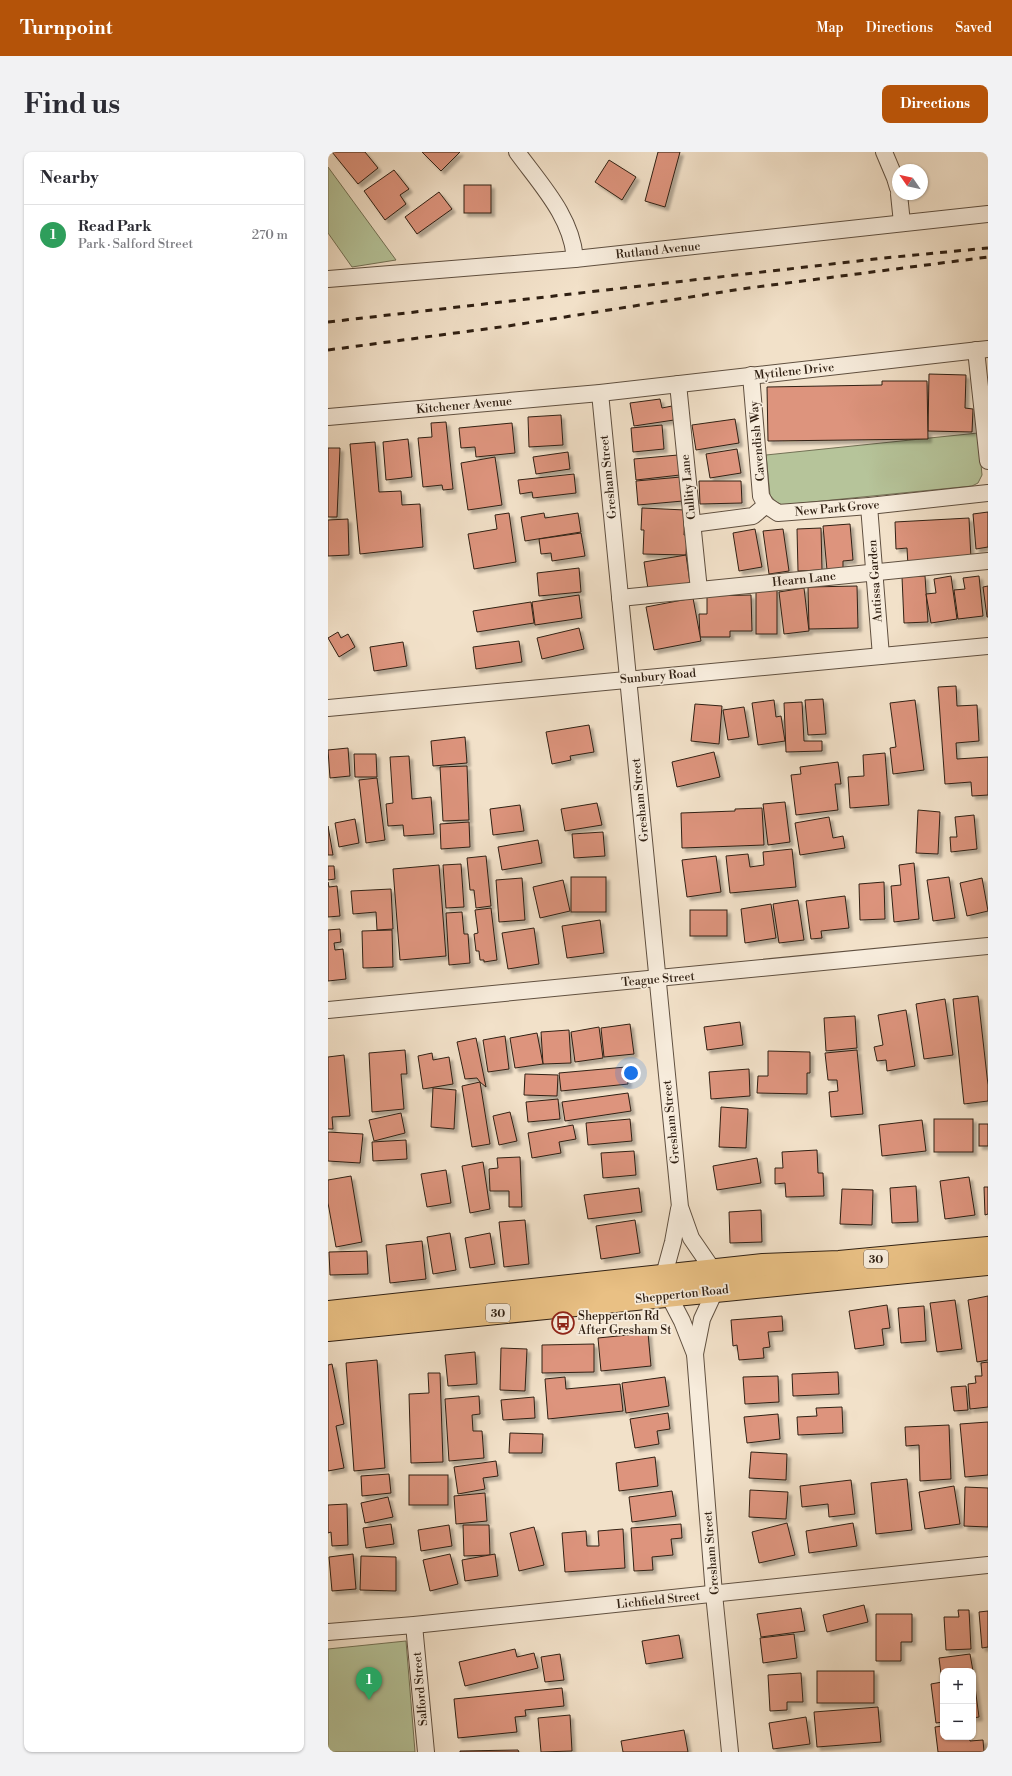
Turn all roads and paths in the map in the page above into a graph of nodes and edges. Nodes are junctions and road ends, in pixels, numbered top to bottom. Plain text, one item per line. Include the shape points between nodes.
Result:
1 (517, 152) edge
2 (884, 152) edge
3 (892, 173) edge
4 (900, 200) edge
5 (988, 214) edge
6 (902, 223) junction
7 (575, 259) junction
8 (328, 279) edge
9 (982, 350) edge
10 (751, 375) junction
11 (678, 384) junction
12 (600, 392) junction
13 (328, 417) edge
14 (988, 461) edge
15 (988, 493) edge
16 (766, 505) junction
17 (869, 506) junction
18 (692, 524) junction
19 (988, 561) edge
20 (875, 572) junction
21 (698, 590) junction
22 (620, 598) junction
23 (988, 646) edge
24 (881, 656) junction
25 (628, 679) junction
26 (328, 708) edge
27 (988, 946) edge
28 (657, 979) junction
29 (328, 1010) edge
30 (680, 1207) junction
31 (988, 1248) edge
32 (988, 1264) edge
33 (664, 1275) junction
34 (714, 1280) junction
35 (669, 1296) junction
36 (328, 1312) edge
37 (328, 1330) edge
38 (694, 1354) junction
39 (988, 1565) edge
40 (714, 1594) junction
41 (414, 1625) junction
42 (328, 1632) edge
43 (426, 1752) edge
44 (730, 1752) edge

1 - 7 street via 562,215 570,232
2 - 3 street
4 - 6 street
5 - 6 street, Rutland Avenue
6 - 7 street, Rutland Avenue
7 - 8 street, Rutland Avenue
9 - 10 street, Mytilene Drive
9 - 14 street
10 - 11 street, Mytilene Drive
10 - 16 street, Cavendish Way via 762,496
11 - 12 street, Mytilene Drive
11 - 18 street, Cullity Lane
12 - 13 street, Kitchener Avenue
12 - 22 street, Gresham Street
15 - 17 street, New Park Grove
16 - 17 street, New Park Grove via 778,513
16 - 18 street via 753,516
17 - 20 street, Antissa Garden
18 - 21 street, Cullity Lane
19 - 20 street, Hearn Lane
20 - 21 street, Hearn Lane
20 - 24 street, Antissa Garden
21 - 22 street, Hearn Lane
22 - 25 street, Gresham Street
23 - 24 street, Sunbury Road
24 - 25 street, Sunbury Road
25 - 26 street, Sunbury Road
25 - 28 street, Gresham Street
27 - 28 street, Teague Street
28 - 29 street, Teague Street
28 - 30 street, Gresham Street
30 - 33 street, Gresham Street
30 - 34 street, Gresham Street via 691,1238
31 - 34 highway, Shepperton Road / 30 via 839,1262 763,1265
32 - 34 highway, Shepperton Road / 30 via 764,1285
33 - 34 highway, Shepperton Road / 30
33 - 36 highway, Shepperton Road / 30
34 - 35 highway, Shepperton Road / 30
34 - 38 street, Gresham Street
35 - 37 highway, Shepperton Road / 30
35 - 38 street, Gresham Street via 682,1321
38 - 40 street, Gresham Street
39 - 40 street, Lichfield Street
40 - 41 street, Lichfield Street
40 - 44 street, Gresham Street
41 - 42 street, Lichfield Street
41 - 43 street, Salford Street

